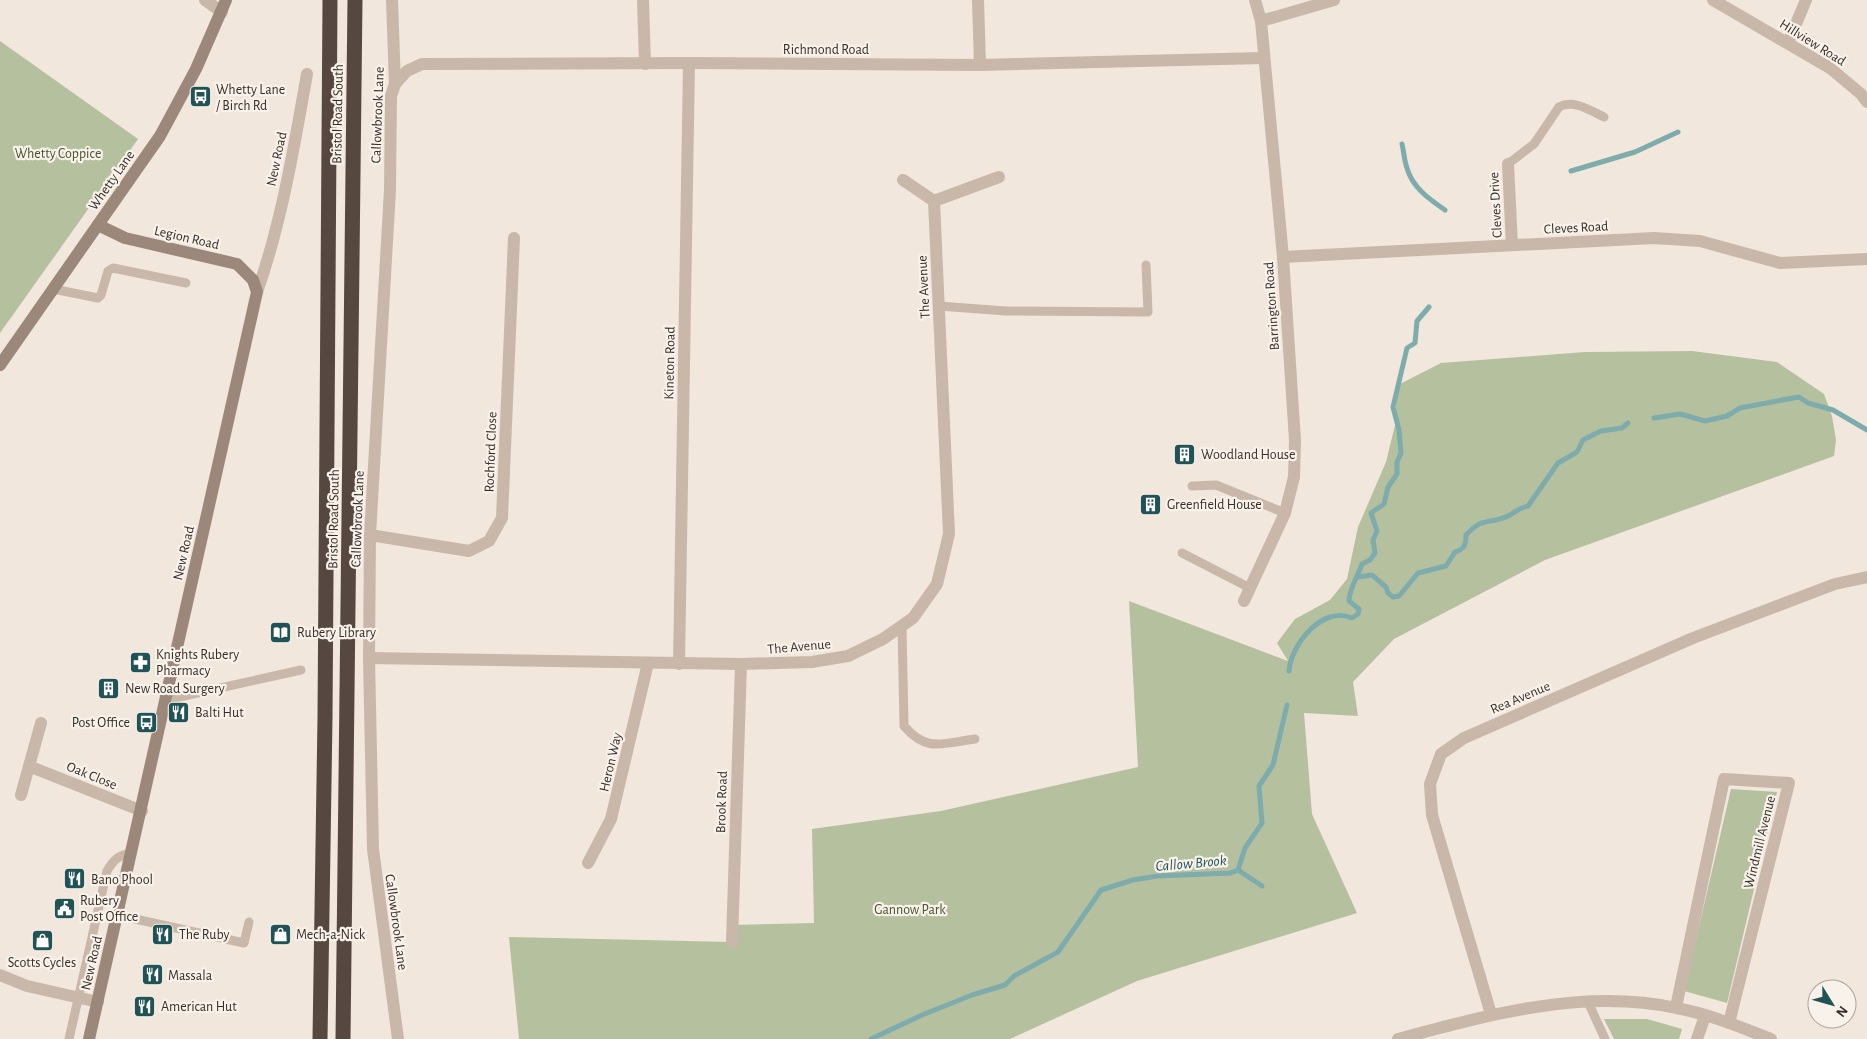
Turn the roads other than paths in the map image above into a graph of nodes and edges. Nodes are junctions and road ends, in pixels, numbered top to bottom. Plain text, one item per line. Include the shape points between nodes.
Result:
1 (204, 0) edge
2 (330, 0) edge
3 (355, 0) edge
4 (392, 0) edge
5 (643, 0) edge
6 (978, 0) edge
7 (1256, 0) edge
8 (1334, 0) edge
9 (1713, 0) edge
10 (1806, 0) edge
11 (224, 6) edge
12 (1261, 20) junction
13 (1788, 43) junction
14 (1264, 58) junction
15 (689, 62) junction
16 (645, 64) junction
17 (980, 65) junction
18 (307, 74) dead end
19 (395, 84) junction
20 (1867, 102) edge
21 (1604, 117) dead end
22 (1508, 164) joint
23 (999, 177) dead end
24 (903, 180) dead end
25 (934, 201) junction
26 (98, 225) junction
27 (514, 238) dead end
28 (1512, 245) junction
29 (1283, 257) junction
30 (1867, 258) edge
31 (1146, 265) dead end
32 (186, 283) dead end
33 (53, 289) junction
34 (257, 292) junction
35 (939, 306) junction
36 (0, 365) edge
37 (1192, 486) dead end
38 (1285, 513) junction
39 (370, 535) junction
40 (1182, 553) dead end
41 (1867, 577) edge
42 (1250, 588) junction
43 (1244, 600) dead end
44 (902, 626) junction
45 (369, 658) junction
46 (648, 663) junction
47 (679, 664) junction
48 (741, 664) junction
49 (301, 670) dead end
50 (166, 700) junction
51 (41, 723) dead end
52 (975, 739) dead end
53 (30, 767) junction
54 (21, 795) dead end
55 (142, 811) junction
56 (132, 853) junction
57 (588, 863) dead end
58 (118, 915) junction
59 (249, 922) dead end
60 (732, 942) dead end
61 (0, 975) edge
62 (79, 998) junction
63 (98, 1002) junction
64 (1588, 1002) junction
65 (1676, 1008) junction
66 (1491, 1014) junction
67 (1705, 1016) junction
68 (1729, 1023) junction
69 (69, 1039) edge
70 (89, 1039) edge
71 (320, 1039) edge
72 (343, 1039) edge
73 (398, 1039) edge
74 (1398, 1039) edge
75 (1605, 1039) edge
76 (1697, 1039) edge
77 (1770, 1039) edge

1 - 11 street
2 - 71 highway, Bristol Road South
3 - 72 highway, Bristol Road South
4 - 19 street, Callowbrook Lane
5 - 16 street
6 - 17 street
7 - 12 street, Barrington Road
8 - 12 street
9 - 13 street, Hillview Road
10 - 13 street
11 - 26 street, Whetty Lane via 196,69 160,136
12 - 14 street, Barrington Road
13 - 20 street, Hillview Road via 1830,68
14 - 17 street, Richmond Road
14 - 29 street, Barrington Road
15 - 16 street, Richmond Road
15 - 17 street, Richmond Road
15 - 47 street, Kineton Road
16 - 19 street, Richmond Road via 422,64 407,71
18 - 34 street, New Road via 291,164 268,261
19 - 39 street, Callowbrook Lane via 391,96 390,190
21 - 22 lane via 1580,106 1564,104 1534,144
22 - 28 street, Cleves Drive
23 - 25 street
24 - 25 street
25 - 35 street, The Avenue
26 - 33 street, Whetty Lane
26 - 34 street, Legion Road via 125,238 237,264 253,280
27 - 39 street, Rochford Close via 502,518 489,541 469,551
28 - 29 street, Cleves Road
28 - 30 street, Cleves Road via 1654,238 1700,241 1780,263
29 - 38 street, Barrington Road via 1295,440 1294,477
31 - 35 lane via 1148,312 1006,311
32 - 33 lane via 113,268 108,271 98,298
33 - 36 street, Whetty Lane
34 - 50 street, New Road
35 - 44 street, The Avenue via 949,534 937,584 913,618
37 - 38 lane via 1216,485
38 - 42 street, Barrington Road
39 - 45 street, Callowbrook Lane
40 - 42 lane
41 - 66 street, Rea Avenue via 1835,584 1692,638 1464,738 1441,754 1430,784 1432,815
42 - 43 street, Barrington Road
44 - 48 street, The Avenue via 848,656 812,662
44 - 52 lane via 904,726 913,737 927,745
45 - 46 street, The Avenue
45 - 73 street, Callowbrook Lane via 373,849
46 - 47 street, The Avenue
46 - 57 street, Heron Way via 612,819
47 - 48 street, The Avenue
48 - 60 street, Brook Road
49 - 50 lane
50 - 55 street, New Road
51 - 53 street
53 - 54 street
53 - 55 street, Oak Close
55 - 56 street, New Road
56 - 58 street, New Road
56 - 62 lane via 113,860 107,871
58 - 59 lane via 244,943
58 - 63 street, New Road
61 - 62 street via 27,986
62 - 63 street
62 - 69 lane
63 - 70 street, New Road
64 - 65 street
64 - 66 street
64 - 75 lane
65 - 67 street
65 - 68 street, Windmill Avenue via 1724,779 1789,783
66 - 74 street
67 - 68 street
67 - 76 street
68 - 77 street

